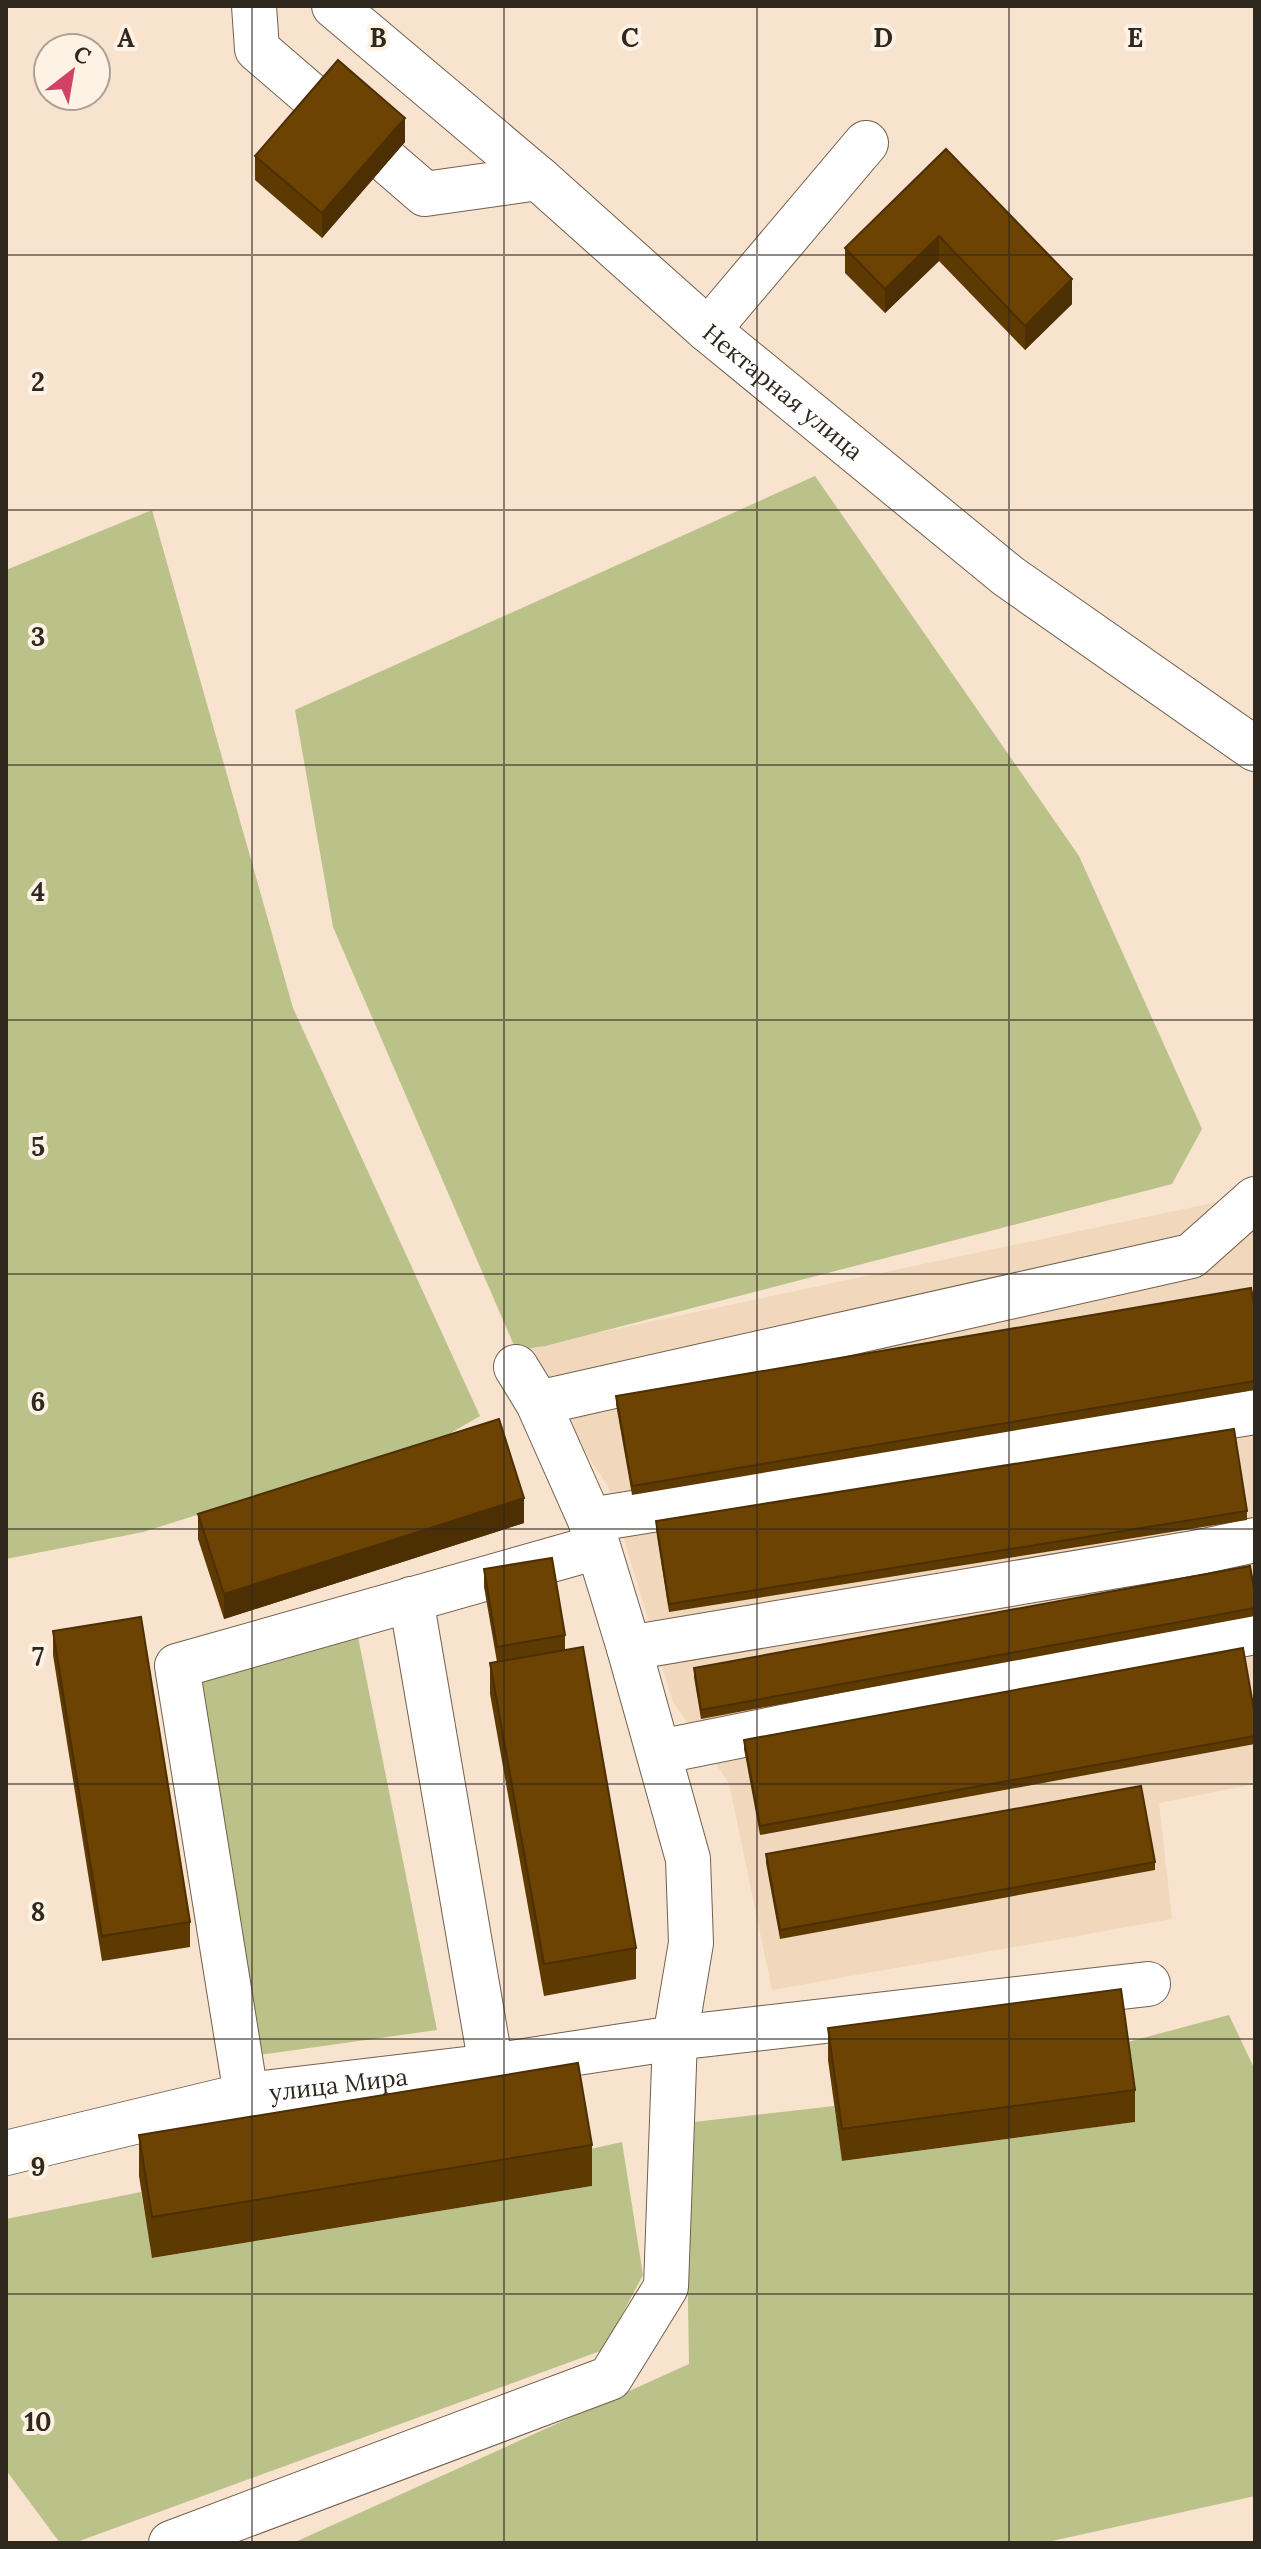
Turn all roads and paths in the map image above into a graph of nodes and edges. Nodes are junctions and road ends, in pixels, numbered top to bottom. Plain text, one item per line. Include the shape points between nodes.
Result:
1 (254, 6) edge
2 (334, 6) edge
3 (866, 143) dead end
4 (538, 178) junction
5 (708, 330) junction
6 (1255, 749) edge
7 (1255, 1199) edge
8 (1255, 1412) edge
9 (593, 1533) junction
10 (1255, 1540) edge
11 (411, 1599) junction
12 (1255, 1632) edge
13 (629, 1648) junction
14 (659, 1752) junction
15 (1148, 1984) dead end
16 (675, 2038) junction
17 (491, 2066) junction
18 (246, 2095) junction
19 (6, 2153) edge
20 (171, 2543) edge

1 - 4 street via 257,49 425,194
2 - 4 street, Нектарная улица
3 - 5 street
4 - 5 street, Нектарная улица
5 - 6 street, Нектарная улица via 1008,576
7 - 9 street via 1191,1256 527,1385
8 - 9 street
9 - 11 street
9 - 13 street
10 - 13 street
11 - 17 street
11 - 18 street via 177,1666
12 - 14 street
13 - 14 street
14 - 16 street via 688,1859 691,1943
15 - 16 street, улица Мира
16 - 17 street, улица Мира
16 - 20 street via 666,2287 610,2378
17 - 18 street, улица Мира
18 - 19 street, улица Мира

